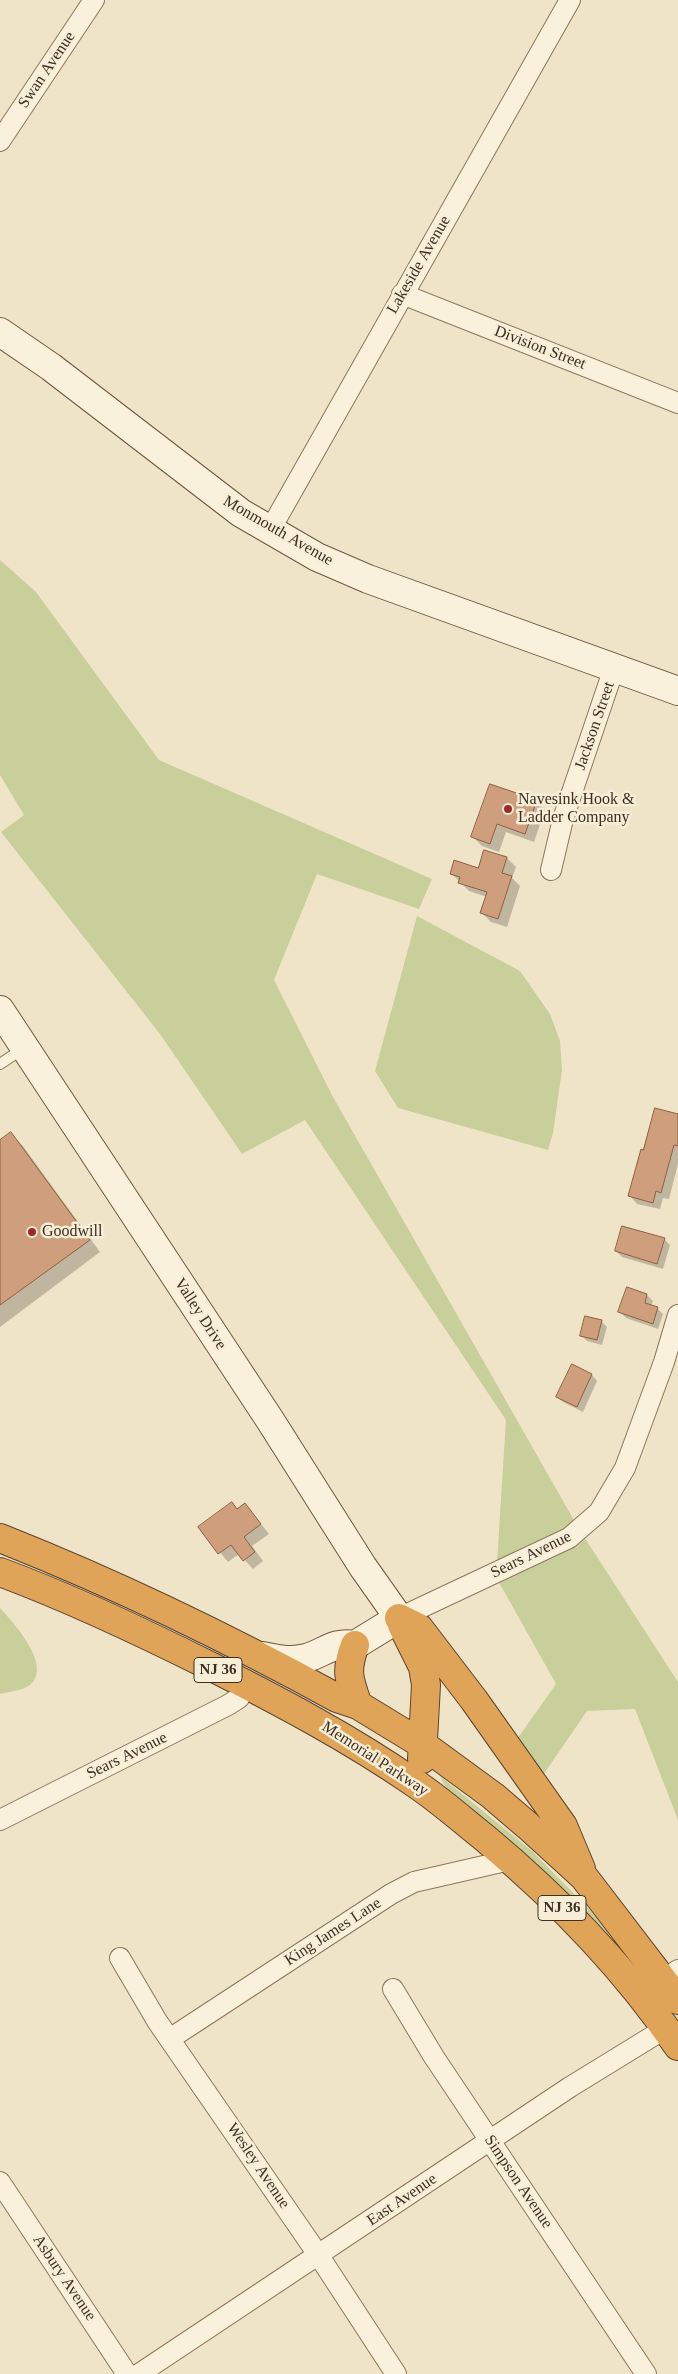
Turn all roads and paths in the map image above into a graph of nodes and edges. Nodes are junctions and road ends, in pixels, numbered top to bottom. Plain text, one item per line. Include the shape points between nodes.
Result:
1 (94, 0) edge
2 (570, 0) edge
3 (0, 141) edge
4 (402, 294) junction
5 (0, 332) edge
6 (678, 402) edge
7 (270, 530) junction
8 (614, 668) junction
9 (678, 690) edge
10 (552, 870) dead end
11 (0, 1010) edge
12 (24, 1048) junction
13 (0, 1064) edge
14 (678, 1315) edge
15 (0, 1538) edge
16 (0, 1572) edge
17 (399, 1618) junction
18 (355, 1645) junction
19 (262, 1656) junction
20 (246, 1685) junction
21 (358, 1705) junction
22 (422, 1744) junction
23 (425, 1790) junction
24 (0, 1820) edge
25 (510, 1860) junction
26 (584, 1877) junction
27 (120, 1958) dead end
28 (673, 1983) edge
29 (393, 1989) dead end
30 (672, 2037) edge
31 (171, 2038) junction
32 (490, 2140) junction
33 (0, 2182) edge
34 (319, 2256) junction
35 (127, 2374) edge
36 (139, 2374) edge
37 (396, 2374) edge
38 (646, 2374) edge

1 - 3 street, Swan Avenue
2 - 4 street, Lakeside Avenue
4 - 6 street, Division Street
4 - 7 street, Lakeside Avenue
5 - 7 street, Monmouth Avenue via 51,367 205,487
7 - 8 street, Monmouth Avenue via 317,557 368,579
8 - 9 street, Monmouth Avenue
8 - 10 street, Jackson Street via 563,819
11 - 12 street, Valley Drive
12 - 13 lane
12 - 17 street, Valley Drive
14 - 17 street, Sears Avenue via 625,1468 592,1520 570,1538
15 - 19 highway, Memorial Parkway / NJ 36 via 134,1594
16 - 20 highway, Memorial Parkway / NJ 36 via 105,1615
17 - 18 street, Sears Avenue
17 - 22 highway via 422,1667 426,1684
17 - 26 highway via 419,1628 474,1700 563,1826
18 - 19 street, Sears Avenue via 342,1643 306,1658 289,1661
18 - 21 highway via 348,1675
19 - 21 highway, Memorial Parkway / NJ 36 via 337,1698
20 - 23 highway, Memorial Parkway / NJ 36 via 315,1720
20 - 24 street, Sears Avenue via 239,1698 228,1705
21 - 22 highway, Memorial Parkway / NJ 36
22 - 23 highway
22 - 26 highway, Memorial Parkway / NJ 36 via 492,1796
23 - 25 highway, Memorial Parkway / NJ 36
25 - 30 highway, Memorial Parkway / NJ 36 via 595,1940
25 - 31 street, King James Lane via 407,1886
26 - 28 highway, Memorial Parkway / NJ 36
27 - 31 street, Wesley Avenue via 157,2021
29 - 32 street, Simpson Avenue
30 - 32 street, East Avenue via 570,2087
31 - 34 street, Wesley Avenue
32 - 34 street, East Avenue
32 - 38 street, Simpson Avenue
33 - 35 street, Asbury Avenue
34 - 36 street, East Avenue
34 - 37 street, Wesley Avenue

